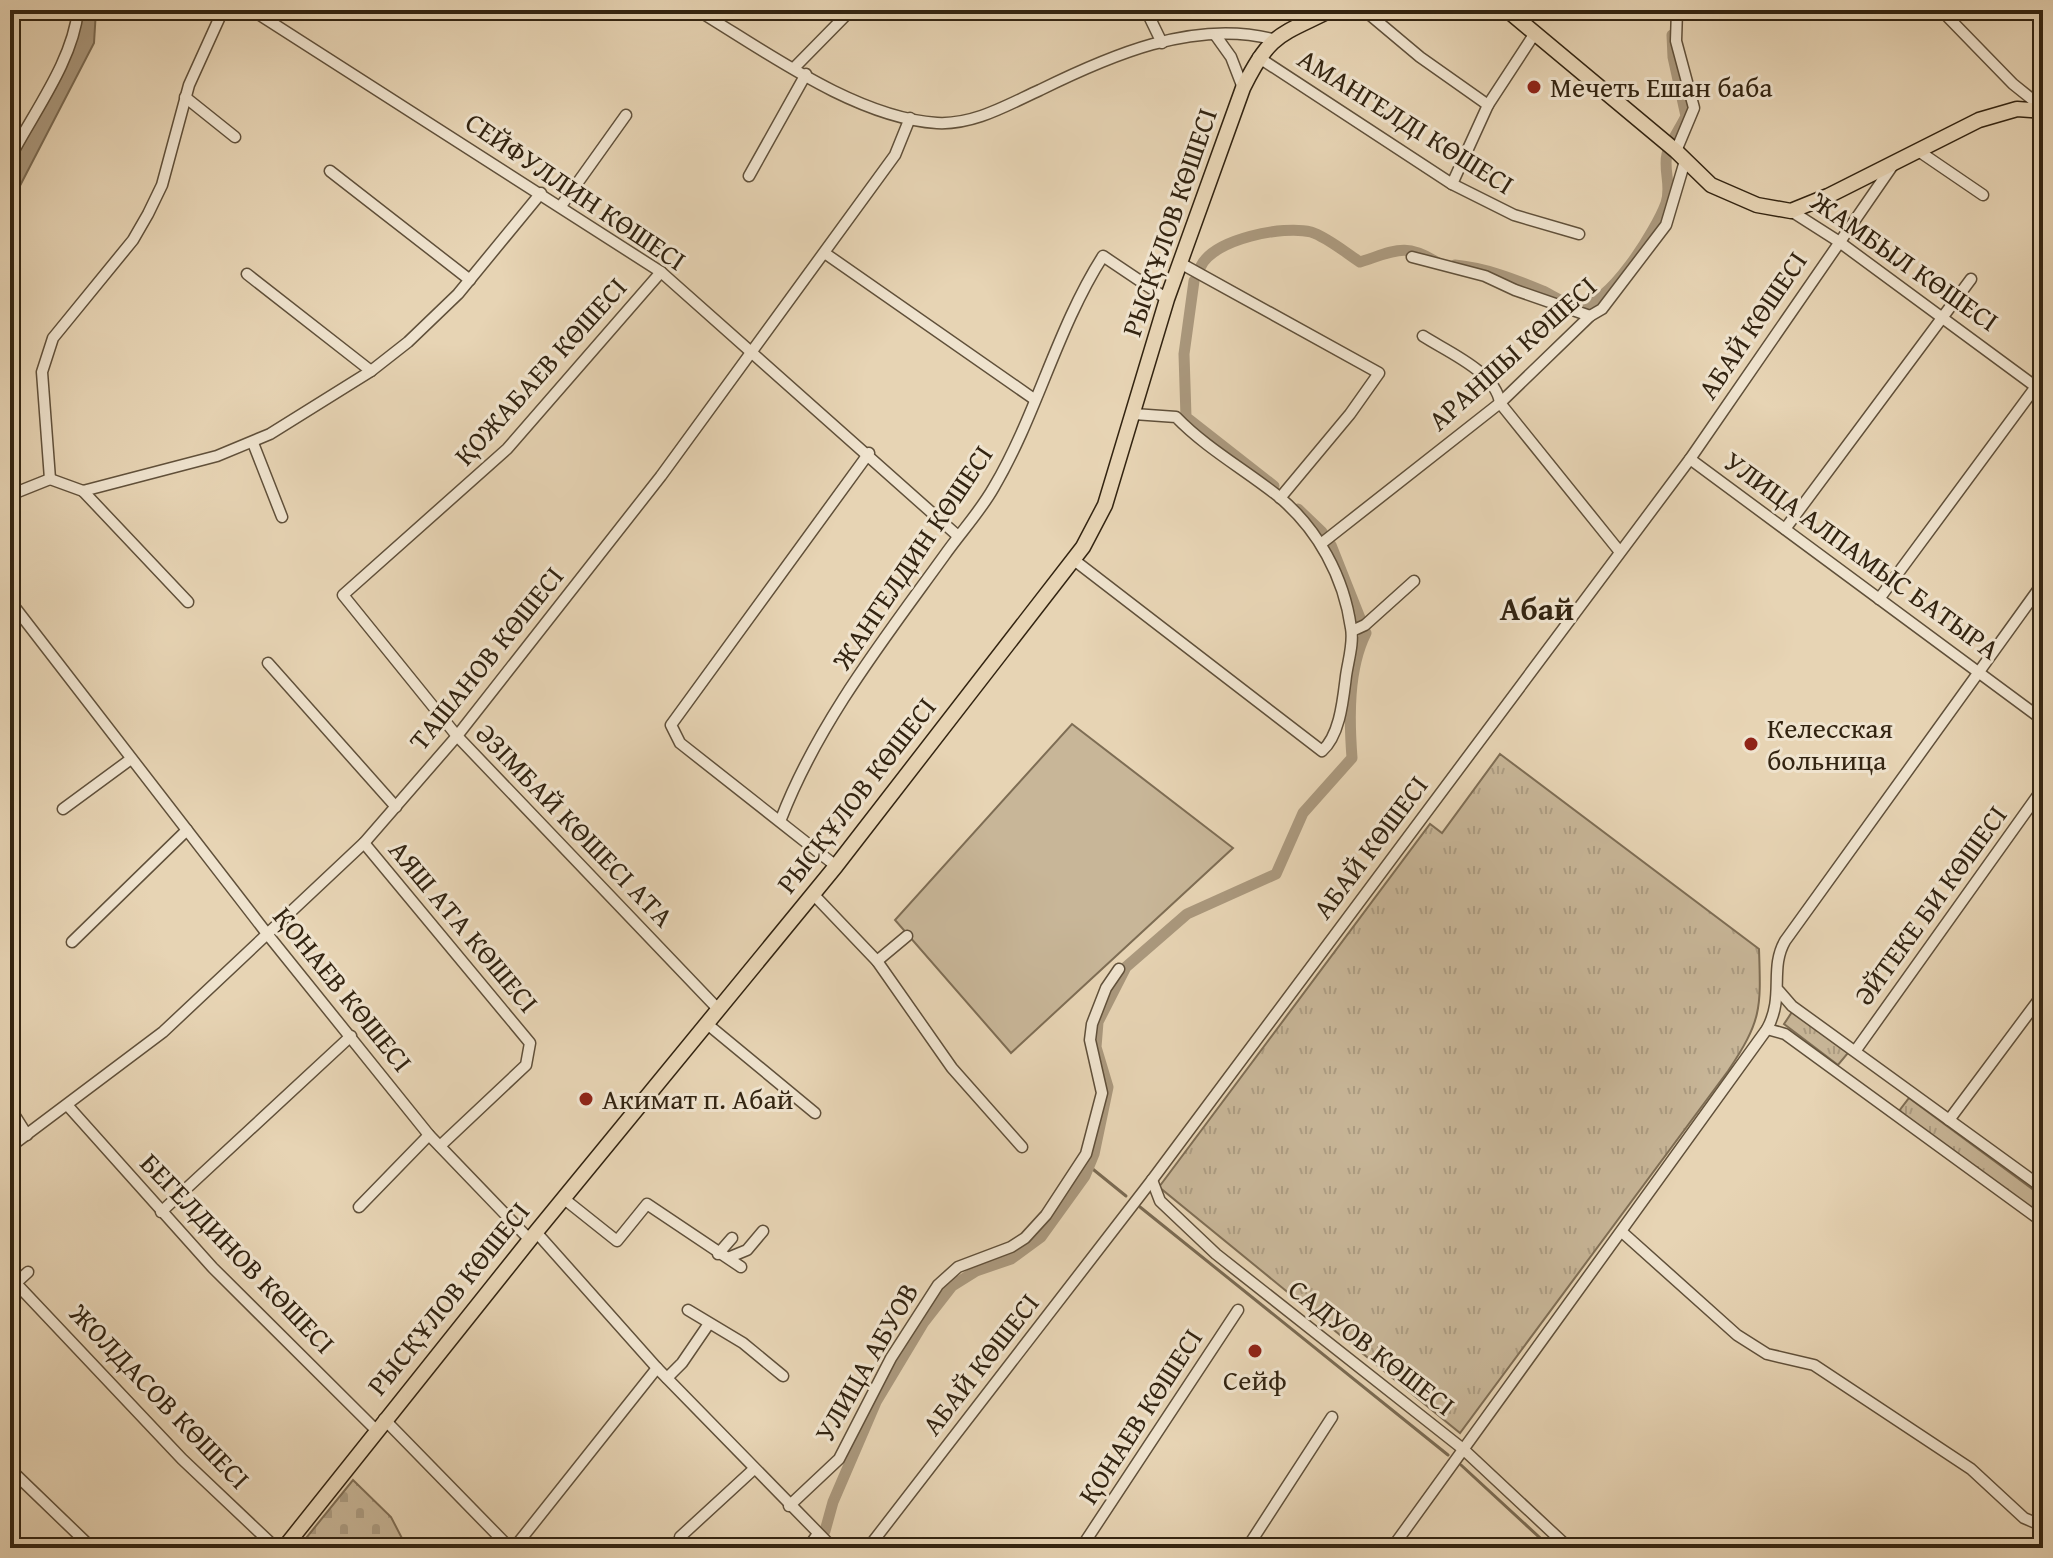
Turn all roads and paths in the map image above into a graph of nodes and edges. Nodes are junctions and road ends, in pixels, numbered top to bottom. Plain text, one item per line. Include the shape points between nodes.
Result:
1 (78, 10) edge
2 (223, 10) edge
3 (252, 10) edge
4 (697, 10) edge
5 (851, 10) edge
6 (1146, 10) edge
7 (1331, 10) edge
8 (1364, 10) edge
9 (1507, 10) edge
10 (1677, 10) edge
11 (1941, 10) edge
12 (1301, 17) edge
13 (1535, 33) junction
14 (1216, 36) junction
15 (1272, 39) junction
16 (1162, 43) junction
17 (1258, 57) junction
18 (794, 68) junction
19 (806, 74) junction
20 (1243, 88) junction
21 (185, 97) junction
22 (1488, 105) junction
23 (2043, 109) edge
24 (626, 115) dead end
25 (910, 118) junction
26 (235, 137) dead end
27 (1917, 150) junction
28 (1679, 154) junction
29 (10, 158) edge
30 (1895, 162) junction
31 (330, 171) dead end
32 (749, 176) dead end
33 (1452, 184) junction
34 (541, 193) junction
35 (1983, 195) dead end
36 (561, 206) junction
37 (1791, 211) junction
38 (1579, 234) dead end
39 (1838, 241) junction
40 (826, 254) junction
41 (1412, 257) dead end
42 (1180, 263) junction
43 (661, 272) junction
44 (247, 274) dead end
45 (1971, 279) dead end
46 (470, 280) junction
47 (1167, 299) junction
48 (1590, 316) junction
49 (1940, 317) junction
50 (1423, 336) dead end
51 (753, 353) junction
52 (371, 371) junction
53 (2041, 385) edge
54 (1034, 399) junction
55 (1500, 403) junction
56 (1134, 414) junction
57 (253, 443) junction
58 (869, 453) junction
59 (1690, 459) junction
60 (50, 479) junction
61 (1719, 480) junction
62 (83, 491) junction
63 (1711, 492) dead end
64 (10, 495) edge
65 (1280, 498) junction
66 (282, 517) dead end
67 (1785, 529) junction
68 (958, 536) junction
69 (1322, 543) junction
70 (1620, 552) junction
71 (1074, 560) junction
72 (1414, 581) dead end
73 (2043, 583) edge
74 (343, 595) joint
75 (1879, 599) junction
76 (10, 601) edge
77 (188, 602) dead end
78 (1352, 631) junction
79 (268, 663) dead end
80 (1979, 670) junction
81 (2043, 720) edge
82 (457, 736) junction
83 (131, 759) junction
84 (2043, 788) edge
85 (396, 807) junction
86 (63, 809) dead end
87 (781, 819) junction
88 (187, 830) junction
89 (364, 843) junction
90 (836, 866) junction
91 (813, 894) junction
92 (268, 935) junction
93 (907, 936) dead end
94 (72, 942) dead end
95 (877, 961) junction
96 (1119, 969) dead end
97 (1779, 991) junction
98 (2043, 994) edge
99 (718, 1009) junction
100 (1797, 1009) junction
101 (1774, 1017) junction
102 (706, 1023) junction
103 (1767, 1029) junction
104 (351, 1036) junction
105 (1856, 1050) junction
106 (68, 1106) junction
107 (10, 1108) edge
108 (815, 1113) dead end
109 (1949, 1120) junction
110 (27, 1135) junction
111 (429, 1135) junction
112 (440, 1146) junction
113 (10, 1147) edge
114 (1022, 1147) dead end
115 (1152, 1180) junction
116 (2043, 1188) edge
117 (563, 1198) junction
118 (359, 1207) dead end
119 (161, 1212) junction
120 (2043, 1222) edge
121 (763, 1231) dead end
122 (1622, 1232) junction
123 (532, 1236) junction
124 (732, 1238) dead end
125 (718, 1254) junction
126 (730, 1257) junction
127 (741, 1267) dead end
128 (28, 1272) dead end
129 (13, 1280) edge
130 (688, 1310) dead end
131 (1238, 1310) dead end
132 (708, 1325) junction
133 (657, 1368) junction
134 (783, 1376) dead end
135 (667, 1378) junction
136 (1332, 1417) dead end
137 (380, 1424) junction
138 (1463, 1449) junction
139 (10, 1469) edge
140 (754, 1469) junction
141 (789, 1506) junction
142 (2043, 1526) edge
143 (817, 1535) junction
144 (92, 1548) edge
145 (276, 1548) edge
146 (284, 1548) edge
147 (512, 1548) edge
148 (690, 1548) edge
149 (808, 1548) edge
150 (833, 1548) edge
151 (868, 1548) edge
152 (1081, 1548) edge
153 (1247, 1548) edge
154 (1392, 1548) edge
155 (1569, 1548) edge

1 - 29 street via 66,50
2 - 21 street
3 - 34 street, СЕЙФУЛЛИН КӨШЕСІ
4 - 18 street
5 - 18 street
6 - 16 street
7 - 12 main road, РЫСҚҰЛОВ КӨШЕСІ
8 - 22 street
9 - 13 main road, ЖАМБЫЛ КӨШЕСІ
10 - 28 street, АРАНШЫ КӨШЕСІ via 1677,50 1694,108
11 - 23 street
12 - 15 main road, РЫСҚҰЛОВ КӨШЕСІ
13 - 22 street
13 - 28 main road, ЖАМБЫЛ КӨШЕСІ
14 - 15 street
14 - 16 street
14 - 20 street
15 - 17 main road, РЫСҚҰЛОВ КӨШЕСІ
16 - 25 street via 1102,60 981,116 951,123
17 - 20 main road, РЫСҚҰЛОВ КӨШЕСІ
17 - 33 street, АМАНГЕЛДІ КӨШЕСІ
18 - 19 street
19 - 25 street via 868,105
19 - 32 street
20 - 42 main road, РЫСҚҰЛОВ КӨШЕСІ
21 - 26 street
21 - 60 street via 162,185 148,214 47,353 42,372
22 - 33 street
23 - 27 main road via 1995,114
24 - 36 street
25 - 40 street, ТАШАНОВ КӨШЕСІ via 895,155
27 - 30 main road
27 - 35 street
28 - 37 main road, ЖАМБЫЛ КӨШЕСІ via 1711,185 1733,197
28 - 48 street, АРАНШЫ КӨШЕСІ via 1671,212 1659,237 1616,294
30 - 37 main road
30 - 39 street, АБАЙ КӨШЕСІ
31 - 46 street
33 - 38 street, АМАНГЕЛДІ КӨШЕСІ via 1514,215
34 - 36 street, СЕЙФУЛЛИН КӨШЕСІ
34 - 46 street
36 - 43 street, СЕЙФУЛЛИН КӨШЕСІ
37 - 39 street, ЖАМБЫЛ КӨШЕСІ
39 - 49 street, ЖАМБЫЛ КӨШЕСІ
39 - 59 street, АБАЙ КӨШЕСІ
40 - 51 street, ТАШАНОВ КӨШЕСІ
40 - 54 street
41 - 48 street via 1485,276
42 - 47 main road, РЫСҚҰЛОВ КӨШЕСІ
42 - 65 street via 1379,373
43 - 51 street, СЕЙФУЛЛИН КӨШЕСІ
43 - 74 street, ҚОЖАБАЕВ КӨШЕСІ via 507,449
44 - 52 street
45 - 49 street
46 - 52 street via 443,311
47 - 54 street, ЖАНГЕЛДИН КӨШЕСІ via 1103,256
47 - 56 main road, РЫСҚҰЛОВ КӨШЕСІ
48 - 55 street, АРАНШЫ КӨШЕСІ
49 - 53 street, ЖАМБЫЛ КӨШЕСІ
49 - 67 street
50 - 55 street via 1483,376
51 - 58 street, СЕЙФУЛЛИН КӨШЕСІ
51 - 82 street, ТАШАНОВ КӨШЕСІ
52 - 57 street
53 - 75 street
54 - 68 street, ЖАНГЕЛДИН КӨШЕСІ via 993,488
55 - 69 street, АРАНШЫ КӨШЕСІ
55 - 70 street
56 - 65 street via 1176,417 1195,437
56 - 71 main road, РЫСҚҰЛОВ КӨШЕСІ via 1105,505
57 - 62 street
57 - 66 street
58 - 68 street, СЕЙФУЛЛИН КӨШЕСІ
58 - 87 street via 671,725 680,743
59 - 61 street, УЛИЦА АЛПАМЫС БАТЫРА
59 - 70 street, АБАЙ КӨШЕСІ
60 - 62 street
60 - 64 street
61 - 63 street
61 - 67 street, УЛИЦА АЛПАМЫС БАТЫРА
62 - 77 street
65 - 69 street
67 - 75 street, УЛИЦА АЛПАМЫС БАТЫРА
68 - 87 street, ЖАНГЕЛДИН КӨШЕСІ via 814,745
69 - 78 street
70 - 115 street, АБАЙ КӨШЕСІ
71 - 78 street via 1322,751 1335,731
71 - 90 main road, РЫСҚҰЛОВ КӨШЕСІ
72 - 78 street
73 - 80 street
74 - 82 street, ӘЗІМБАЙ КӨШЕСІ АТА
75 - 80 street, УЛИЦА АЛПАМЫС БАТЫРА
76 - 83 street, ҚОНАЕВ КӨШЕСІ
79 - 85 street
80 - 81 street, УЛИЦА АЛПАМЫС БАТЫРА
80 - 97 street via 1785,941 1776,968
82 - 85 street, ТАШАНОВ КӨШЕСІ
82 - 99 street, ӘЗІМБАЙ КӨШЕСІ АТА
83 - 86 street
83 - 88 street, ҚОНАЕВ КӨШЕСІ
84 - 105 street, ӘЙТЕКЕ БИ КӨШЕСІ
85 - 89 street, ТАШАНОВ КӨШЕСІ
87 - 90 street
88 - 92 street, ҚОНАЕВ КӨШЕСІ
88 - 94 street
89 - 92 street, ТАШАНОВ КӨШЕСІ
89 - 112 street, АЯШ АТА КӨШЕСІ via 530,1043 526,1065
90 - 91 main road, РЫСҚҰЛОВ КӨШЕСІ
91 - 95 street
91 - 99 main road, РЫСҚҰЛОВ КӨШЕСІ
92 - 104 street, ҚОНАЕВ КӨШЕСІ
92 - 106 street, ТАШАНОВ КӨШЕСІ via 163,1032
93 - 95 street
95 - 114 street via 952,1068
96 - 141 street, УЛИЦА АБУОВ via 1092,1024 1090,1040 1102,1093 1086,1154 1031,1232 1011,1247 958,1267 938,1285 891,1358 839,1459
97 - 100 street
97 - 101 street
98 - 109 street
99 - 102 main road, РЫСҚҰЛОВ КӨШЕСІ
100 - 101 street
100 - 105 street
101 - 103 street
102 - 108 street
102 - 117 main road, РЫСҚҰЛОВ КӨШЕСІ
103 - 120 street via 1785,1034
103 - 122 street
104 - 111 street, ҚОНАЕВ КӨШЕСІ
104 - 119 street
105 - 109 street
106 - 110 street, ТАШАНОВ КӨШЕСІ
106 - 119 street, БЕГЕЛДИНОВ КӨШЕСІ
107 - 110 street
109 - 116 street
110 - 113 street, ТАШАНОВ КӨШЕСІ
111 - 112 street, ҚОНАЕВ КӨШЕСІ
111 - 118 street
112 - 123 street, ҚОНАЕВ КӨШЕСІ
115 - 138 street, САДУОВ КӨШЕСІ via 1160,1201 1216,1254
115 - 151 street, АБАЙ КӨШЕСІ
117 - 123 main road, РЫСҚҰЛОВ КӨШЕСІ
117 - 125 street via 617,1241 647,1204
119 - 137 street, БЕГЕЛДИНОВ КӨШЕСІ via 250,1306
121 - 126 street via 747,1250
122 - 138 street
122 - 142 street via 1737,1335 1767,1354 1814,1365 1971,1469 2024,1518
123 - 133 street, ҚОНАЕВ КӨШЕСІ
123 - 137 main road, РЫСҚҰЛОВ КӨШЕСІ
124 - 125 street
125 - 126 street
126 - 127 street
128 - 129 street
129 - 145 street, ЖОЛДАСОВ КӨШЕСІ via 182,1459
130 - 132 street
131 - 152 street, ҚОНАЕВ КӨШЕСІ
132 - 134 street via 743,1343
132 - 135 street
133 - 135 street, ҚОНАЕВ КӨШЕСІ
133 - 147 street
135 - 140 street, ҚОНАЕВ КӨШЕСІ
136 - 153 street
137 - 146 main road, РЫСҚҰЛОВ КӨШЕСІ
137 - 147 street, БЕГЕЛДИНОВ КӨШЕСІ
138 - 154 street
138 - 155 street, САДУОВ КӨШЕСІ
139 - 144 street
140 - 141 street, ҚОНАЕВ КӨШЕСІ
140 - 148 street via 680,1537
141 - 143 street, ҚОНАЕВ КӨШЕСІ
143 - 149 street
143 - 150 street, ҚОНАЕВ КӨШЕСІ

